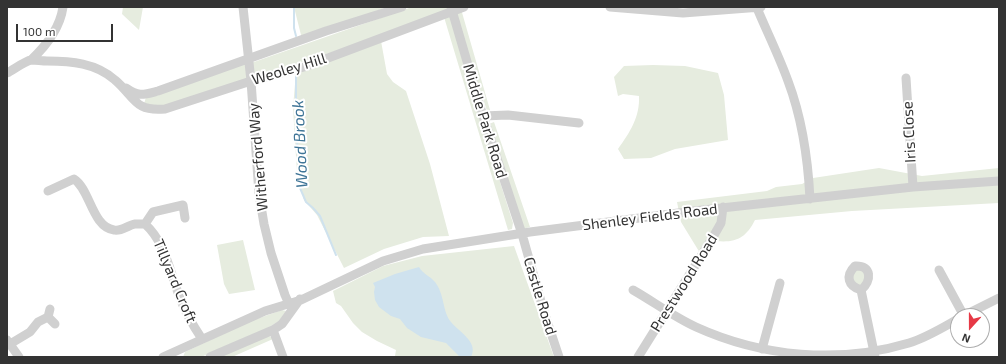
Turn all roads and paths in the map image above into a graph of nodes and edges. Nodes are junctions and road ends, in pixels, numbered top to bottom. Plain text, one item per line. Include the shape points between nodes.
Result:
1 (63, 7) edge
2 (243, 7) edge
3 (402, 7) edge
4 (464, 7) edge
5 (610, 7) edge
6 (759, 7) edge
7 (452, 9) edge
8 (248, 59) junction
9 (30, 60) junction
10 (7, 73) edge
11 (906, 78) dead end
12 (251, 80) junction
13 (119, 84) junction
14 (483, 116) junction
15 (579, 123) dead end
16 (999, 181) edge
17 (913, 187) junction
18 (48, 191) dead end
19 (810, 199) junction
20 (723, 207) junction
21 (185, 218) dead end
22 (145, 224) junction
23 (522, 234) junction
24 (939, 270) dead end
25 (780, 283) dead end
26 (633, 290) dead end
27 (861, 290) dead end
28 (999, 298) edge
29 (299, 301) junction
30 (289, 304) junction
31 (960, 308) edge
32 (980, 308) edge
33 (668, 310) junction
34 (950, 323) edge
35 (55, 324) dead end
36 (273, 330) junction
37 (202, 340) junction
38 (8, 342) edge
39 (762, 349) junction
40 (874, 354) edge
41 (19, 357) edge
42 (163, 357) edge
43 (210, 357) edge
44 (283, 357) edge
45 (559, 357) edge
46 (638, 357) edge

1 - 9 street via 50,38
2 - 8 street, Witherford Way
3 - 8 street, Weoley Hill
4 - 7 street, Weoley Hill
5 - 6 street via 683,13
6 - 19 street via 789,82 802,131
7 - 12 street, Weoley Hill via 304,67
7 - 14 street, Middle Park Road
8 - 12 street, Witherford Way
8 - 13 street, Weoley Hill via 147,94 136,94
9 - 10 street
9 - 13 street, Weoley Hill via 82,64 102,72
11 - 17 street, Iris Close
12 - 13 street, Weoley Hill via 165,109 155,110 143,108 133,101
12 - 30 street, Witherford Way via 259,194 264,224
14 - 15 street via 508,115
14 - 23 street, Middle Park Road
16 - 17 street, Shenley Fields Road
17 - 19 street, Shenley Fields Road
18 - 22 street, Tillyard Croft via 74,179 80,182 92,209 104,225 117,231 135,224
19 - 20 street, Shenley Fields Road
20 - 23 street, Shenley Fields Road
20 - 33 street, Prestwood Road via 721,222 713,237
21 - 22 street, Tillyard Croft via 183,205 153,212
22 - 37 street, Tillyard Croft via 160,242 180,299
23 - 29 street, Shenley Fields Road via 423,249 390,259
23 - 45 street, Castle Road
24 - 31 street
25 - 39 street
26 - 33 street
27 - 40 street
28 - 32 street
29 - 30 street, Shenley Fields Road
29 - 36 street, Shenley Fields Road via 282,324
30 - 37 street, Shenley Fields Road via 265,311
33 - 39 street via 696,327
33 - 46 street, Prestwood Road
34 - 40 street via 909,343
35 - 38 street via 49,313 30,332
36 - 43 street, Shenley Fields Road
36 - 44 street
37 - 42 street, Shenley Fields Road
38 - 41 street
39 - 40 street via 811,356

